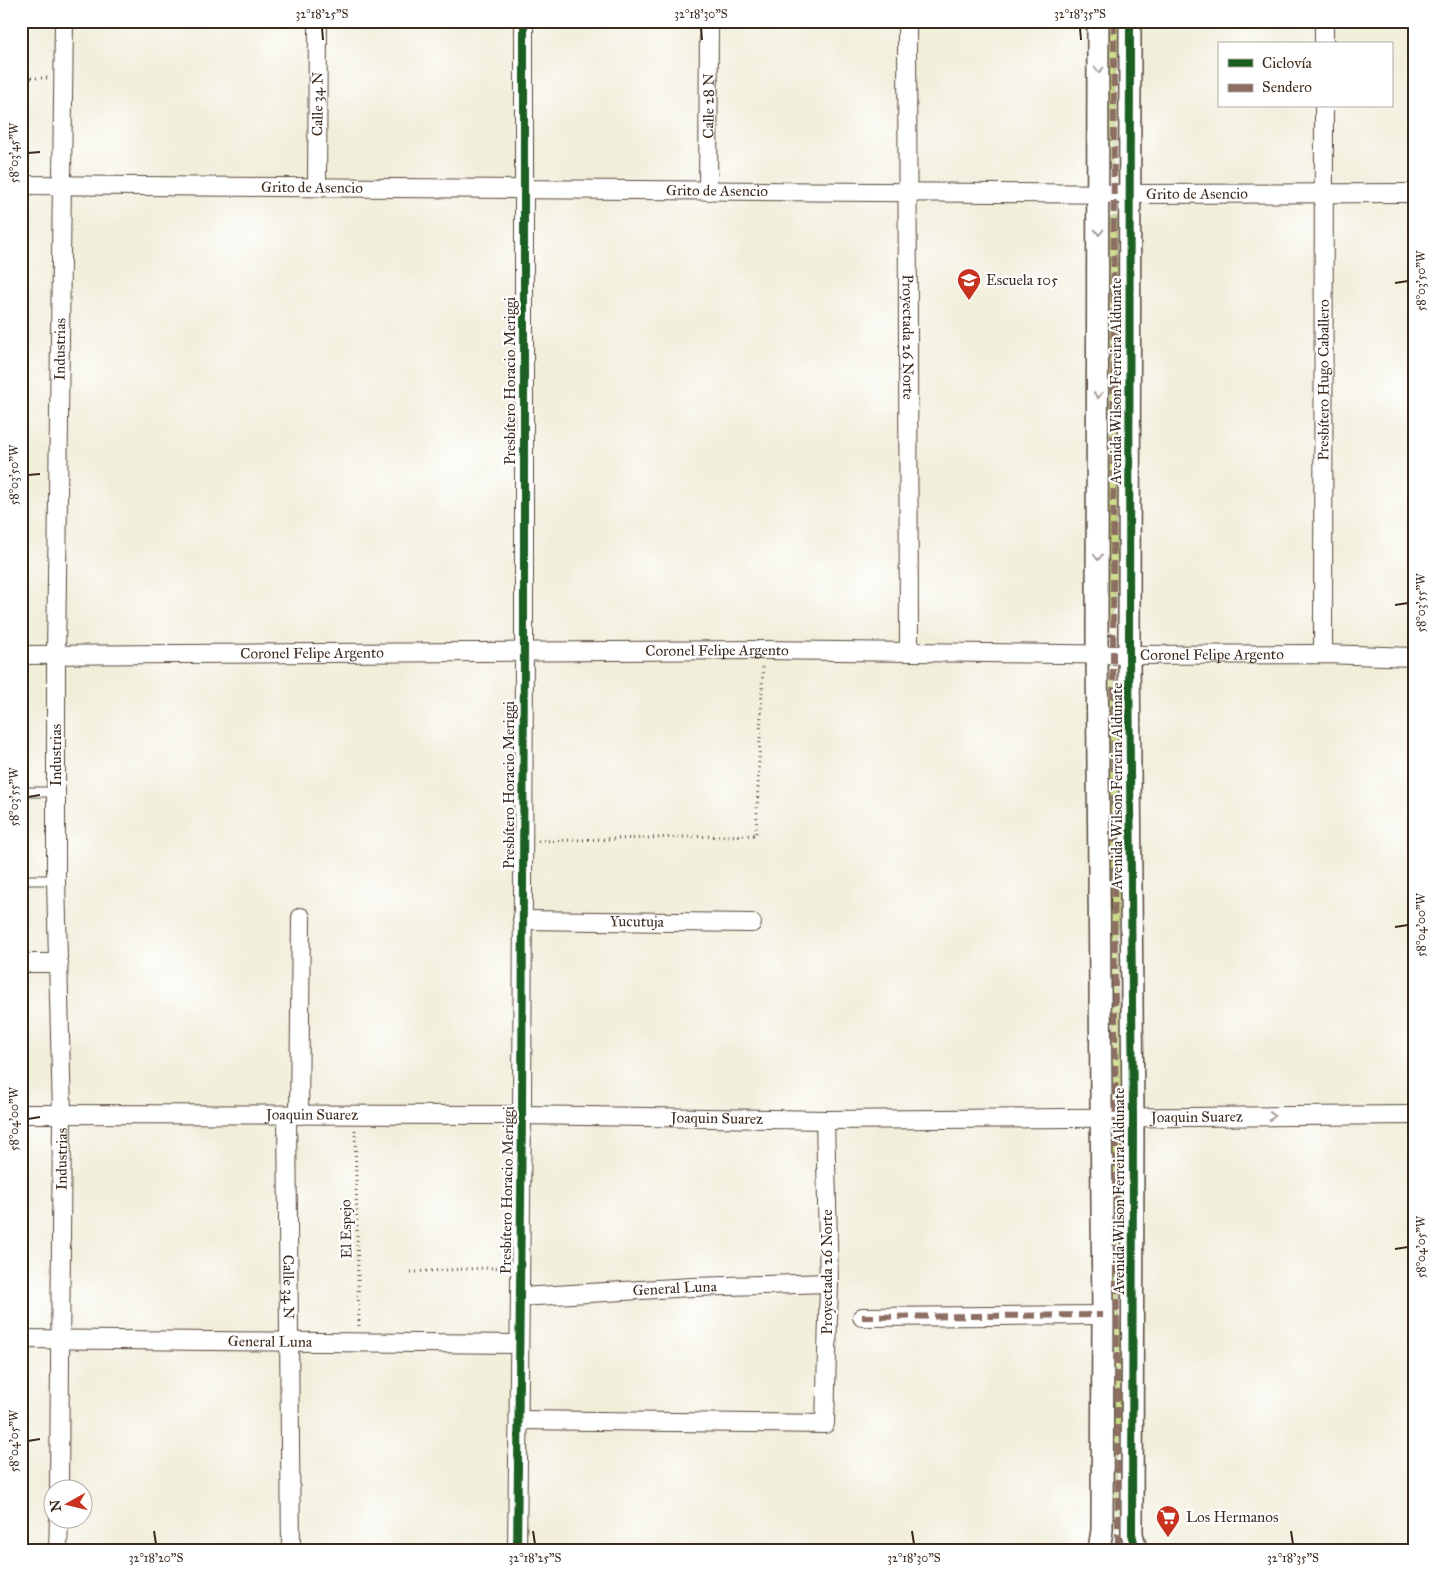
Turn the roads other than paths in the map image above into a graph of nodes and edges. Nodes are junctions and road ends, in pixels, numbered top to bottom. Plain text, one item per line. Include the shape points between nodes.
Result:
1 (64, 21) edge
2 (318, 21) edge
3 (524, 21) edge
4 (710, 21) edge
5 (907, 21) edge
6 (1098, 21) edge
7 (1130, 21) edge
8 (1324, 21) edge
9 (1324, 42) edge
10 (1324, 108) edge
11 (21, 184) edge
12 (63, 184) junction
13 (317, 186) junction
14 (523, 190) junction
15 (708, 191) junction
16 (907, 192) junction
17 (1099, 194) junction
18 (1130, 194) junction
19 (1323, 194) junction
20 (1414, 194) edge
21 (524, 652) junction
22 (909, 652) junction
23 (1098, 654) junction
24 (1323, 654) junction
25 (21, 655) edge
26 (1129, 655) junction
27 (56, 656) junction
28 (1414, 657) edge
29 (21, 792) edge
30 (56, 792) junction
31 (21, 880) edge
32 (56, 880) junction
33 (301, 917) dead end
34 (522, 920) junction
35 (752, 923) dead end
36 (21, 963) edge
37 (59, 963) junction
38 (21, 1114) edge
39 (62, 1114) junction
40 (293, 1115) junction
41 (522, 1115) junction
42 (1414, 1115) edge
43 (1101, 1117) junction
44 (1133, 1117) junction
45 (825, 1120) junction
46 (829, 1283) junction
47 (520, 1297) junction
48 (1103, 1315) junction
49 (862, 1317) dead end
50 (21, 1339) edge
51 (60, 1340) junction
52 (289, 1342) junction
53 (519, 1344) junction
54 (519, 1420) junction
55 (59, 1478) edge
56 (59, 1528) edge
57 (58, 1550) edge
58 (291, 1550) edge
59 (517, 1550) edge
60 (1099, 1550) edge
61 (1136, 1550) edge

1 - 12 street, Industrias
2 - 13 street, Calle 34 N
3 - 14 street, Presbítero Horacio Meriggi
4 - 15 street, Calle 28 N
5 - 16 street, Proyectada 26 Norte
6 -> 17 street, Avenida Wilson Ferreira Aldunate
7 - 18 street, Avenida Wilson Ferreira Aldunate
8 - 9 street
10 - 19 street, Presbítero Hugo Caballero
11 - 12 street, Grito de Asencio
12 - 13 street, Grito de Asencio
12 - 27 street, Industrias
13 - 14 street, Grito de Asencio
14 - 15 street, Grito de Asencio
14 - 21 street, Presbítero Horacio Meriggi
15 - 16 street, Grito de Asencio
16 - 17 street, Grito de Asencio
16 - 22 street, Proyectada 26 Norte
17 - 18 street, Grito de Asencio
17 -> 23 street, Avenida Wilson Ferreira Aldunate
18 - 19 street, Grito de Asencio
18 - 26 street, Avenida Wilson Ferreira Aldunate
19 - 20 street, Grito de Asencio
19 - 24 street, Presbítero Hugo Caballero
21 - 22 street, Coronel Felipe Argento
21 - 27 street, Coronel Felipe Argento
21 - 34 street, Presbítero Horacio Meriggi
22 - 23 street, Coronel Felipe Argento
23 - 26 street, Coronel Felipe Argento
23 - 43 street, Avenida Wilson Ferreira Aldunate
24 - 26 street, Coronel Felipe Argento
24 - 28 street, Coronel Felipe Argento
25 - 27 street, Coronel Felipe Argento
26 - 44 street, Avenida Wilson Ferreira Aldunate
27 - 30 street, Industrias
29 - 30 lane
30 - 32 street, Industrias
31 - 32 lane
32 - 37 street, Industrias
33 - 40 street, Calle 34 N
34 - 35 street, Yucutuja
34 - 41 street, Presbítero Horacio Meriggi
36 - 37 street
37 - 39 street, Industrias
38 - 39 street, Joaquin Suarez
39 - 40 street, Joaquin Suarez
39 - 51 street, Industrias
40 - 41 street, Joaquin Suarez
40 - 52 street, Calle 34 N
41 - 45 street, Joaquin Suarez
41 - 47 street, Presbítero Horacio Meriggi
44 -> 42 street, Joaquin Suarez
43 - 44 street, Joaquin Suarez
43 - 45 street, Joaquin Suarez
43 - 48 street, Avenida Wilson Ferreira Aldunate
44 - 61 street, Avenida Wilson Ferreira Aldunate via 1132,1534
45 - 46 street, Proyectada 26 Norte
46 - 47 street, General Luna via 692,1286
46 - 54 street, Proyectada 26 Norte via 825,1424
47 - 53 street, Presbítero Horacio Meriggi
48 - 49 street
48 - 60 street, Avenida Wilson Ferreira Aldunate via 1102,1530
50 - 51 street, General Luna
51 - 52 street, General Luna
51 - 55 street, Industrias
52 - 53 street, General Luna
52 - 58 street, Calle 34 N
53 - 54 street, Presbítero Horacio Meriggi
54 - 59 street, Presbítero Horacio Meriggi
56 - 57 street

